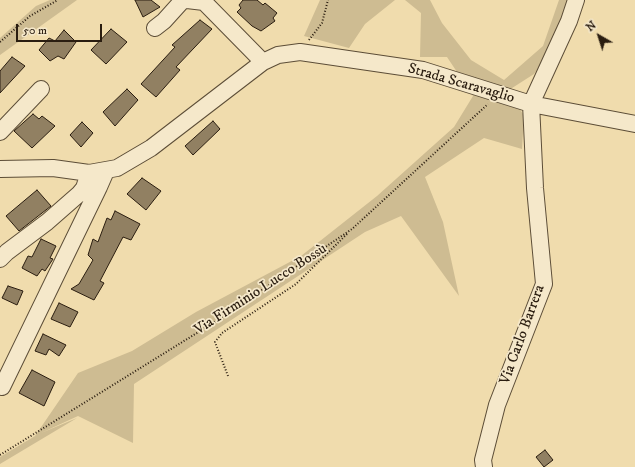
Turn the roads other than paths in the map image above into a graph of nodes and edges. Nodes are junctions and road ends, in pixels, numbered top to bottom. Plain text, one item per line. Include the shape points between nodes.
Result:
1 (183, 0) edge
2 (187, 0) edge
3 (576, 0) edge
4 (155, 28) dead end
5 (263, 62) junction
6 (41, 89) dead end
7 (531, 104) junction
8 (635, 124) edge
9 (0, 132) edge
10 (0, 169) edge
11 (106, 171) junction
12 (89, 173) junction
13 (0, 260) edge
14 (2, 387) dead end
15 (484, 467) edge

1 - 4 street
2 - 5 street via 204,2
3 - 7 street via 569,22
5 - 7 street, Strada Scaravaglio via 278,55 300,52 424,70
5 - 11 street, Strada Scaravaglio via 151,148 117,168
6 - 9 street
7 - 8 street, Strada Scaravaglio
7 - 15 street, Via Carlo Barrera via 535,188 544,284 497,405 483,460
10 - 12 street, Strada Scaravaglio via 54,168
11 - 12 street, Strada Scaravaglio
11 - 14 street
12 - 13 street via 79,194

